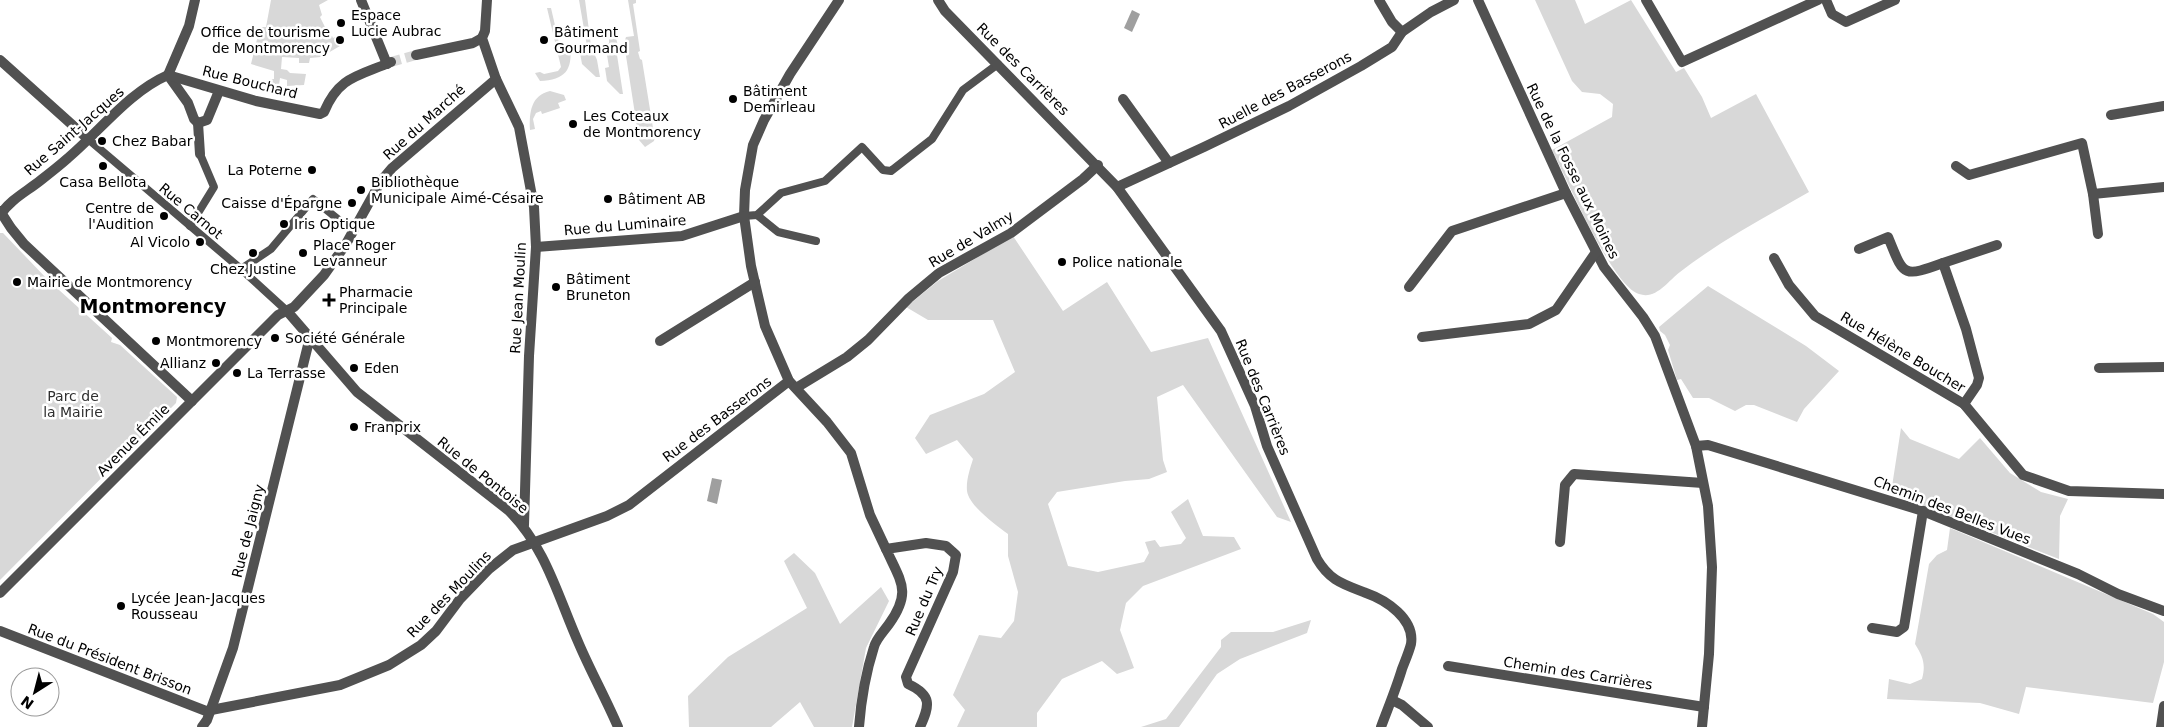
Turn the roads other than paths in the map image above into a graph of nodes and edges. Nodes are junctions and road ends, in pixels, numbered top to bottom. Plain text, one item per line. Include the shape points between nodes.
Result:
1 (195, 0) edge
2 (361, 0) edge
3 (487, 0) edge
4 (839, 0) edge
5 (938, 0) edge
6 (1379, 0) edge
7 (1454, 0) edge
8 (1478, 0) edge
9 (1646, 0) edge
10 (1818, 0) edge
11 (1826, 0) edge
12 (1895, 0) edge
13 (1402, 32) junction
14 (482, 38) junction
15 (416, 55) tunnel mouth
16 (0, 60) edge
17 (998, 64) junction
18 (168, 75) junction
19 (496, 79) junction
20 (219, 91) junction
21 (1123, 99) dead end
22 (2164, 106) edge
23 (2111, 115) dead end
24 (198, 124) junction
25 (88, 139) junction
26 (200, 154) joint
27 (1169, 163) junction
28 (1098, 165) junction
29 (1956, 166) dead end
30 (1117, 187) junction
31 (2164, 187) edge
32 (1566, 192) junction
33 (2093, 194) junction
34 (0, 213) edge
35 (757, 214) junction
36 (744, 216) junction
37 (347, 224) junction
38 (190, 226) junction
39 (2098, 234) dead end
40 (816, 241) dead end
41 (1997, 245) dead end
42 (536, 247) junction
43 (1859, 249) dead end
44 (1596, 252) junction
45 (1774, 258) dead end
46 (1943, 263) junction
47 (241, 269) junction
48 (755, 282) junction
49 (1409, 287) dead end
50 (287, 311) junction
51 (310, 337) junction
52 (1422, 337) dead end
53 (660, 340) dead end
54 (2164, 367) edge
55 (2099, 368) dead end
56 (792, 384) junction
57 (192, 401) junction
58 (1964, 404) junction
59 (1696, 446) junction
60 (1703, 482) junction
61 (2164, 494) edge
62 (524, 500) junction
63 (500, 504) junction
64 (1923, 510) junction
65 (524, 525) junction
66 (1560, 542) dead end
67 (535, 543) junction
68 (886, 549) junction
69 (0, 593) edge
70 (2164, 611) edge
71 (1872, 628) dead end
72 (0, 631) edge
73 (1448, 666) dead end
74 (1392, 700) junction
75 (2164, 706) edge
76 (1704, 707) junction
77 (210, 710) junction
78 (1422, 725) edge
79 (1705, 726) edge
80 (202, 727) edge
81 (618, 727) edge
82 (859, 727) edge
83 (920, 727) edge
84 (1381, 727) edge
85 (2161, 727) edge

1 - 18 street via 189,26
2 - 20 street, Rue Bouchard via 389,63 340,85 324,112 320,114
3 - 14 street
4 - 36 street, Rue des Basserons via 790,74 753,145
5 - 17 street, Rue des Carrières
6 - 13 street
7 - 13 street, Ruelle des Basserons
8 - 32 street, Rue de la Fosse aux Moines
9 - 10 street via 1682,62
11 - 12 street via 1832,14 1846,22
13 - 27 street, Ruelle des Basserons via 1392,47 1361,66 1289,106
14 - 15 street via 473,43
14 - 19 street, Rue Jean Moulin
16 - 25 street
17 - 28 street, Rue des Carrières
17 - 35 street via 963,90 932,139 891,171 884,170 862,147 825,181 780,193
18 - 20 street, Rue Bouchard
18 - 24 street
18 - 25 street, Rue Saint-Jacques via 147,88
19 - 37 street, Rue du Marché via 392,168
19 - 42 street, Rue Jean Moulin via 522,138 534,207
20 - 24 street via 207,120
21 - 27 street
22 - 23 street
24 - 26 street
25 - 34 street, Rue Saint-Jacques
25 - 38 street, Rue Carnot
26 - 38 street via 214,187
27 - 30 street, Ruelle des Basserons
28 - 30 street, Rue des Carrières
28 - 56 street, Rue de Valmy via 1011,233 940,273 847,357
29 - 33 street via 1969,175 2082,143
30 - 74 street, Rue des Carrières via 1221,331 1254,406 1267,446 1325,572 1338,582 1383,601 1407,623 1411,644
31 - 33 street
32 - 44 street, Rue de la Fosse aux Moines
32 - 49 street via 1452,231
33 - 39 street
34 - 57 street via 24,244
35 - 36 street
35 - 40 street via 778,232
36 - 42 street, Rue du Luminaire via 682,236
36 - 48 street, Rue des Basserons
37 - 47 street via 313,198 271,249
37 - 50 street, Rue du Marché via 324,275
38 - 47 street, Rue Carnot
41 - 46 street
42 - 62 street, Rue Jean Moulin
43 - 46 street via 1888,237 1904,270 1916,273
44 - 52 street via 1556,310 1529,324
44 - 59 street, Rue de la Fosse aux Moines via 1655,336
45 - 58 street, Rue Hélène Boucher via 1788,285 1815,316
46 - 58 street via 1979,378
47 - 50 street, Rue Carnot
48 - 53 street
48 - 56 street, Rue des Basserons via 765,326
50 - 51 street, Rue de Pontoise
50 - 57 street, Avenue Émile via 278,315
51 - 63 street, Rue de Pontoise via 357,392
51 - 77 street, Rue de Jaigny via 233,648
54 - 55 street
56 - 67 street, Rue des Basserons via 630,505 617,513
56 - 68 street via 851,453 870,515
57 - 69 street, Avenue Émile
58 - 61 street, Rue Hélène Boucher via 2018,470 2034,480 2069,492
59 - 60 street, Rue de la Fosse aux Moines
59 - 64 street, Chemin des Belles Vues via 1708,445
60 - 66 street via 1574,474 1565,485
60 - 76 street, Rue de la Fosse aux Moines via 1712,568
62 - 63 street via 518,510
62 - 65 street, Rue Jean Moulin
63 - 65 street, Rue de Pontoise
64 - 70 street, Chemin des Belles Vues
64 - 71 street via 1904,627 1897,632
65 - 67 street, Rue de Pontoise
67 - 77 street, Rue des Moulins via 512,550 489,569 430,637 389,665 340,685
67 - 81 street, Rue de Pontoise
68 - 82 street, Rue du Try via 899,576 904,598 896,615 874,644
68 - 83 street, Rue du Try via 926,543 946,546 956,555 952,572 906,678 908,684 922,690 928,703
72 - 77 street, Rue du Président Brisson
73 - 76 street, Chemin des Carrières
74 - 78 street via 1402,705
74 - 84 street, Rue des Carrières
75 - 85 street
76 - 79 street, Rue de la Fosse aux Moines
77 - 80 street, Rue de Jaigny

